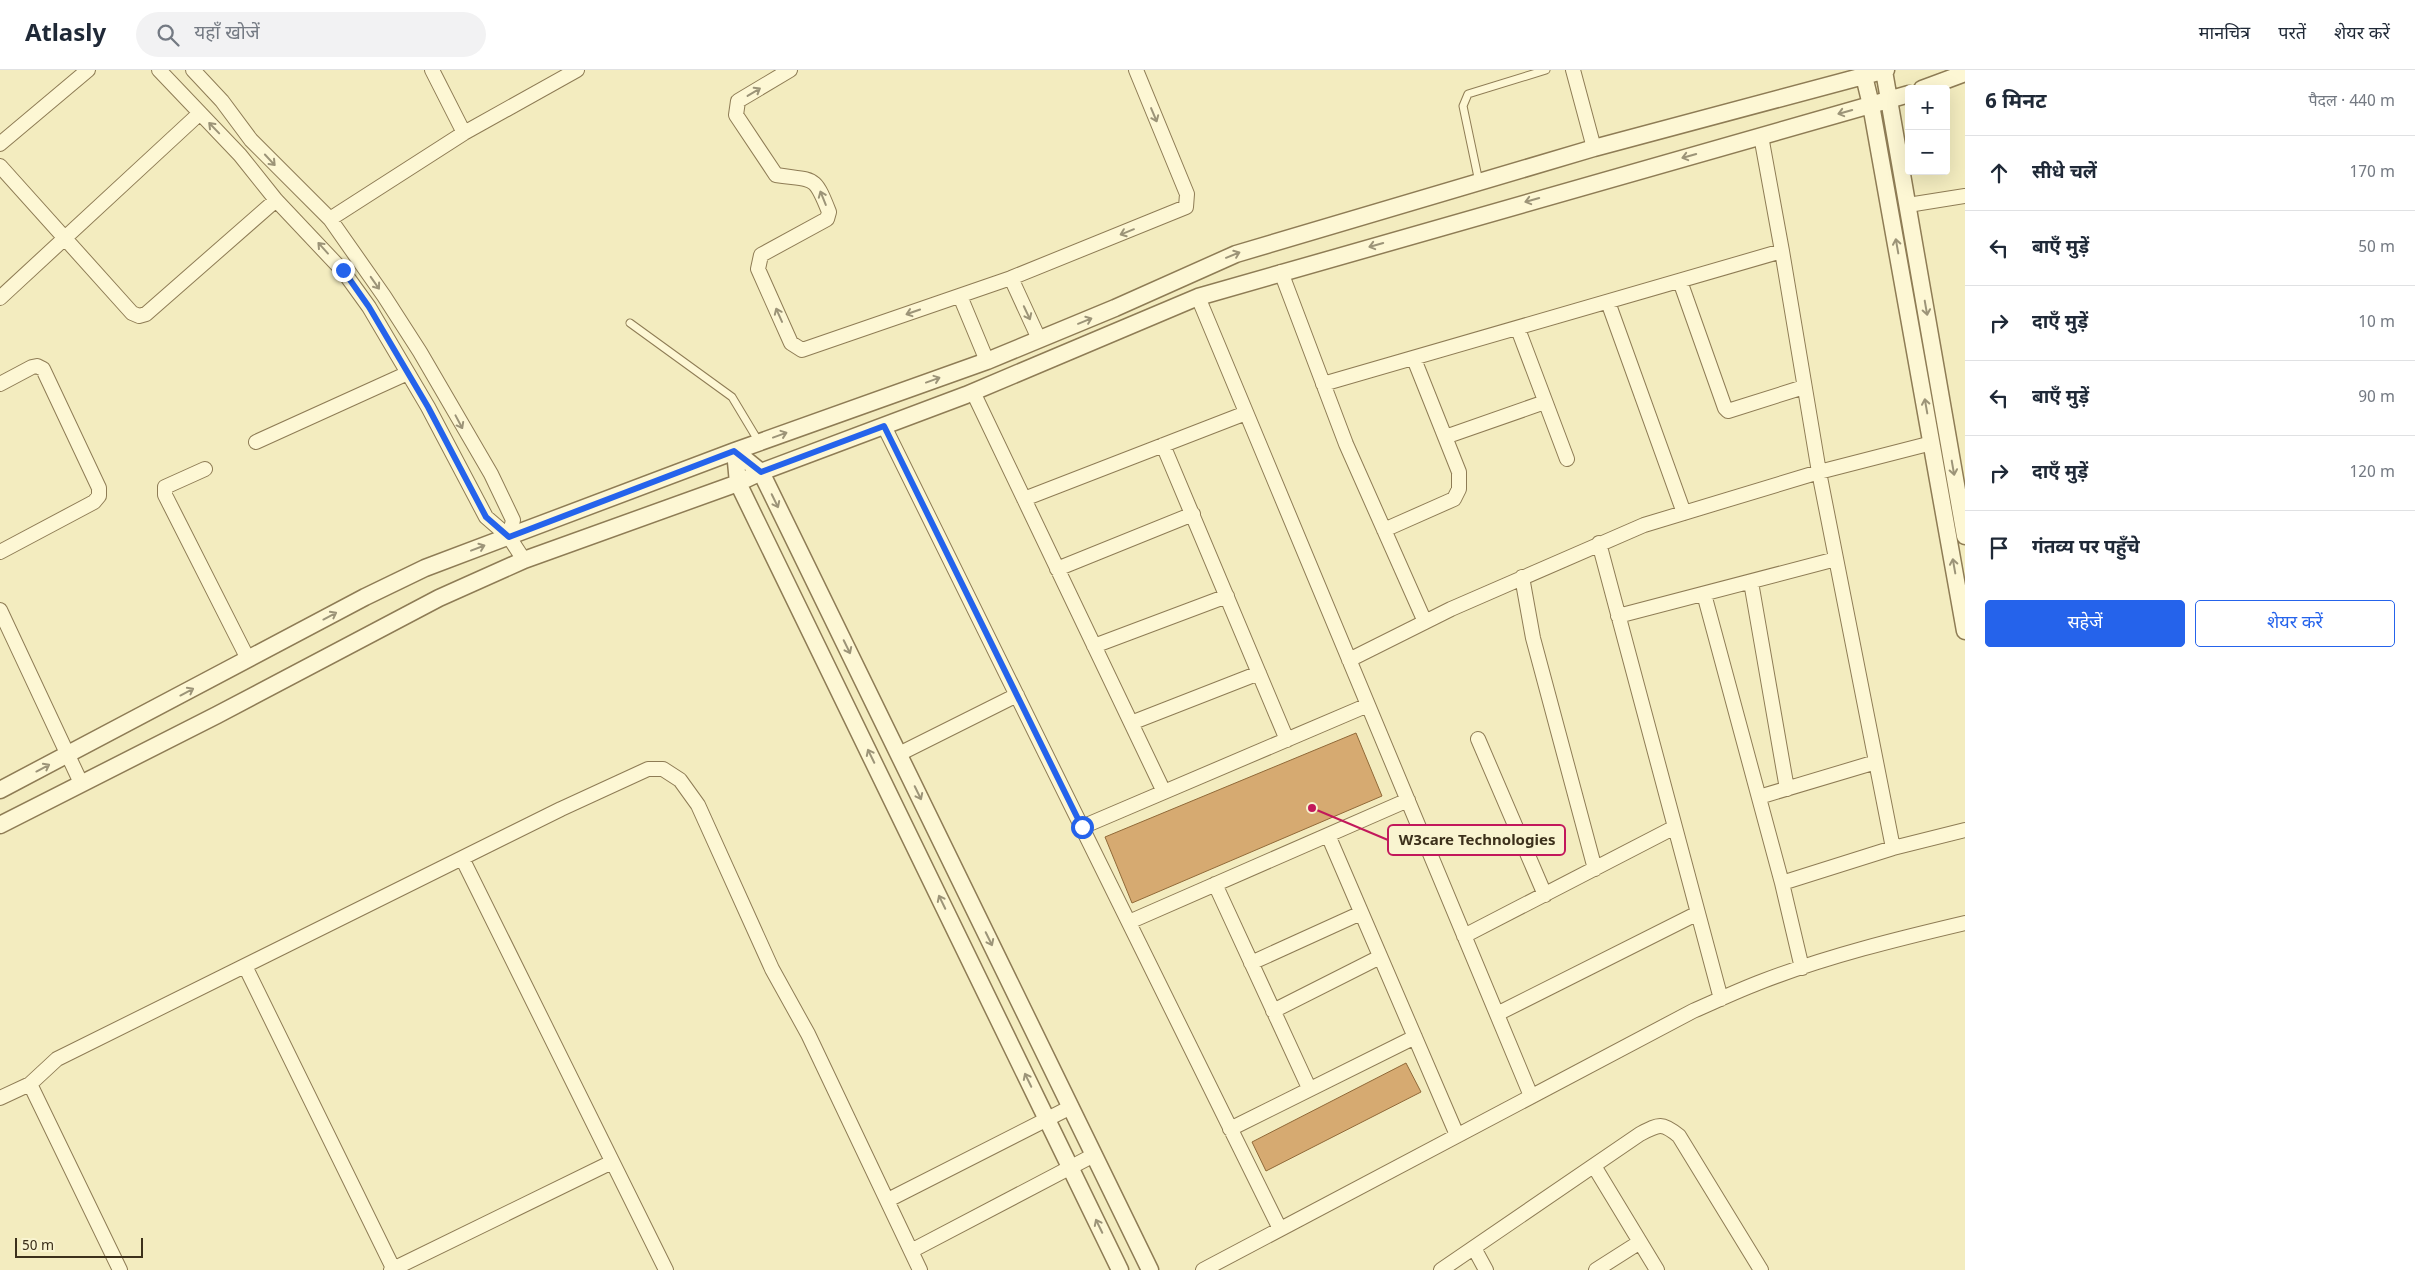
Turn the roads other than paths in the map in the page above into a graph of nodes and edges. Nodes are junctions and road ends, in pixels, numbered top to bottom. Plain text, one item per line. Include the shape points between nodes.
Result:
1 (88, 70) edge
2 (159, 70) edge
3 (193, 70) edge
4 (432, 70) edge
5 (577, 70) edge
6 (790, 70) edge
7 (1136, 70) edge
8 (1546, 70) edge
9 (1573, 70) edge
10 (1885, 70) edge
11 (1965, 73) edge
12 (1864, 76) junction
13 (1933, 85) edge
14 (1905, 95) edge
15 (1890, 101) junction
16 (1871, 105) junction
17 (200, 113) junction
18 (464, 133) junction
19 (1761, 136) junction
20 (0, 144) edge
21 (1594, 148) junction
22 (0, 166) edge
23 (1479, 182) junction
24 (1965, 196) edge
25 (276, 200) junction
26 (1908, 205) junction
27 (330, 219) junction
28 (65, 238) junction
29 (1782, 251) junction
30 (1281, 272) junction
31 (1011, 278) junction
32 (1680, 282) junction
33 (960, 296) junction
34 (1198, 297) junction
35 (0, 298) edge
36 (1608, 302) junction
37 (630, 324) dead end
38 (1518, 328) junction
39 (1039, 339) junction
40 (1414, 359) junction
41 (987, 361) junction
42 (408, 374) junction
43 (0, 384) edge
44 (1323, 384) junction
45 (1804, 387) junction
46 (972, 392) junction
47 (1546, 402) junction
48 (1246, 413) junction
49 (884, 426) junction
50 (1446, 437) junction
51 (256, 442) dead end
52 (759, 442) junction
53 (1932, 443) junction
54 (1164, 445) junction
55 (734, 451) junction
56 (1567, 459) dead end
57 (205, 469) dead end
58 (761, 472) junction
59 (1819, 472) junction
60 (738, 483) junction
61 (1024, 499) junction
62 (1684, 513) junction
63 (1192, 514) junction
64 (1384, 530) junction
65 (1965, 536) edge
66 (509, 537) junction
67 (1599, 544) junction
68 (0, 552) edge
69 (1836, 559) junction
70 (524, 560) junction
71 (1057, 569) junction
72 (1522, 577) junction
73 (1751, 582) junction
74 (1704, 594) junction
75 (1227, 596) junction
76 (0, 610) edge
77 (1618, 616) junction
78 (1425, 622) junction
79 (1965, 631) edge
80 (1094, 646) junction
81 (248, 659) junction
82 (1349, 660) junction
83 (1259, 674) junction
84 (1017, 696) junction
85 (1368, 705) junction
86 (1131, 723) junction
87 (1478, 739) dead end
88 (1287, 740) junction
89 (898, 754) junction
90 (68, 755) junction
91 (1876, 762) junction
92 (81, 783) junction
93 (1787, 789) junction
94 (0, 790) edge
95 (1164, 792) junction
96 (1759, 797) junction
97 (1408, 800) junction
98 (0, 825) edge
99 (1082, 827) junction
100 (1675, 828) junction
101 (1965, 830) edge
102 (1328, 835) junction
103 (1892, 848) junction
104 (462, 858) junction
105 (1596, 868) junction
106 (1782, 883) junction
107 (1215, 884) junction
108 (1545, 894) junction
109 (1698, 913) junction
110 (1361, 914) junction
111 (1129, 922) junction
112 (1965, 924) edge
113 (1464, 936) junction
114 (1380, 957) junction
115 (1251, 963) junction
116 (245, 966) junction
117 (1802, 968) junction
118 (1721, 999) junction
119 (1273, 1010) junction
120 (1497, 1014) junction
121 (1415, 1037) junction
122 (30, 1084) junction
123 (1309, 1088) junction
124 (1531, 1096) junction
125 (0, 1098) edge
126 (1071, 1107) junction
127 (1048, 1120) junction
128 (1230, 1129) junction
129 (1457, 1135) junction
130 (1094, 1155) junction
131 (612, 1162) junction
132 (1594, 1166) junction
133 (1071, 1167) junction
134 (888, 1200) junction
135 (1280, 1229) junction
136 (1640, 1242) junction
137 (1474, 1248) junction
138 (911, 1251) junction
139 (120, 1270) edge
140 (393, 1270) edge
141 (666, 1270) edge
142 (920, 1270) edge
143 (1120, 1270) edge
144 (1150, 1270) edge
145 (1203, 1270) edge
146 (1441, 1270) edge
147 (1486, 1270) edge
148 (1596, 1270) edge
149 (1657, 1270) edge
150 (1761, 1270) edge

1 - 20 street
2 - 17 street
3 -> 27 street via 222,101 251,140
4 - 18 street
5 - 18 street
33 -> 6 street via 802,350 791,343 758,269 758,262 761,255 827,219 829,212 818,184 776,175 736,115 738,101
7 -> 31 street via 1187,194 1186,206
8 - 23 lane via 1468,94 1464,100
9 - 21 street
10 - 12 street
10 - 15 street
11 - 13 street
12 - 16 street
12 - 21 street
14 - 15 street
15 - 16 street
15 - 26 street
16 -> 19 street
53 -> 16 street
25 -> 17 street
17 - 28 street
18 - 27 street
19 - 29 street
19 -> 30 street
21 - 23 street
22 - 28 street
39 -> 23 street via 1236,254
24 - 26 street
25 - 28 street via 140,316 132,313
42 -> 25 street via 343,270
26 -> 65 street
27 -> 66 street via 402,324 491,474 513,520
28 - 35 street
29 - 32 street
29 - 45 street
30 - 34 street
30 - 44 street
31 - 33 street
31 -> 39 street
32 - 36 street
32 - 45 street via 1728,411
33 - 41 street
34 - 46 street
34 - 48 street
36 - 38 street
36 - 62 street
37 - 52 lane via 732,397
38 - 40 street
38 - 47 street
39 - 41 street
40 - 44 street
40 - 50 street
52 -> 41 street
42 - 51 street
42 - 66 street via 486,517
43 - 68 street via 32,367 43,369 99,488 99,496 94,502
44 - 64 street
45 - 59 street
46 - 49 street
46 - 61 street
47 - 50 street
47 - 56 street
48 - 54 street
48 - 82 street
49 - 58 street
49 - 84 street
50 - 64 street via 1459,472 1459,489 1454,499
52 - 55 street
53 - 59 street
79 -> 53 street
54 - 61 street
54 - 63 street
55 - 58 street
55 - 60 street
55 - 66 street
57 - 81 street via 165,487 164,495
58 - 60 street
58 -> 89 street
59 - 62 street
59 - 69 street
60 - 70 street
127 -> 60 street
61 - 71 street
62 - 67 street
63 - 71 street
63 - 75 street
64 - 78 street
66 - 70 street
81 -> 66 street via 426,568
67 - 72 street
67 - 77 street
69 - 73 street
69 - 91 street
70 - 92 street via 439,598
71 - 80 street
72 - 78 street
72 - 105 street via 1533,638
73 - 74 street
73 - 93 street
74 - 77 street
74 - 96 street
75 - 80 street
75 - 83 street
76 - 90 street
77 - 100 street
78 - 82 street
80 - 86 street
90 -> 81 street
82 - 85 street
83 - 86 street
83 - 88 street
84 - 89 street
84 - 99 street
85 - 88 street
85 - 97 street
86 - 95 street
87 - 108 street
88 - 95 street
89 -> 126 street
90 - 92 street
94 -> 90 street
91 - 93 street
91 - 103 street
92 - 98 street
93 - 96 street
95 - 99 street
96 - 106 street
97 - 102 street
97 - 113 street
99 - 111 street
100 - 105 street
100 - 109 street
101 - 103 street
102 - 107 street
102 - 110 street
103 - 106 street
104 - 116 street
104 - 131 street
104 - 134 street via 648,769 663,769 680,780 698,805 772,969 808,1034
105 - 108 street
106 - 117 street
107 - 111 street
107 - 115 street
108 - 113 street
109 - 118 street
109 - 120 street
110 - 114 street
110 - 115 street
111 - 128 street
112 - 117 street via 1883,942
113 - 120 street
114 - 119 street
114 - 121 street
115 - 119 street
116 - 122 street via 57,1059
116 - 140 street
117 - 118 street
118 - 124 street via 1693,1010
119 - 123 street
120 - 124 street
121 - 123 street
121 - 129 street
122 - 125 street
122 - 139 street
123 - 128 street
124 - 129 street
126 - 127 street
126 - 130 street
127 - 133 street
127 - 134 street
128 - 135 street
129 - 135 street
130 - 133 street
130 - 144 street
131 - 140 street
131 - 141 street
132 - 136 street
132 - 137 street
132 - 150 street via 1640,1134 1656,1126 1667,1126 1679,1136
133 - 138 street
143 -> 133 street
134 - 138 street
135 - 145 street
136 - 148 street
136 - 149 street
137 - 146 street
137 - 147 street
138 - 142 street

